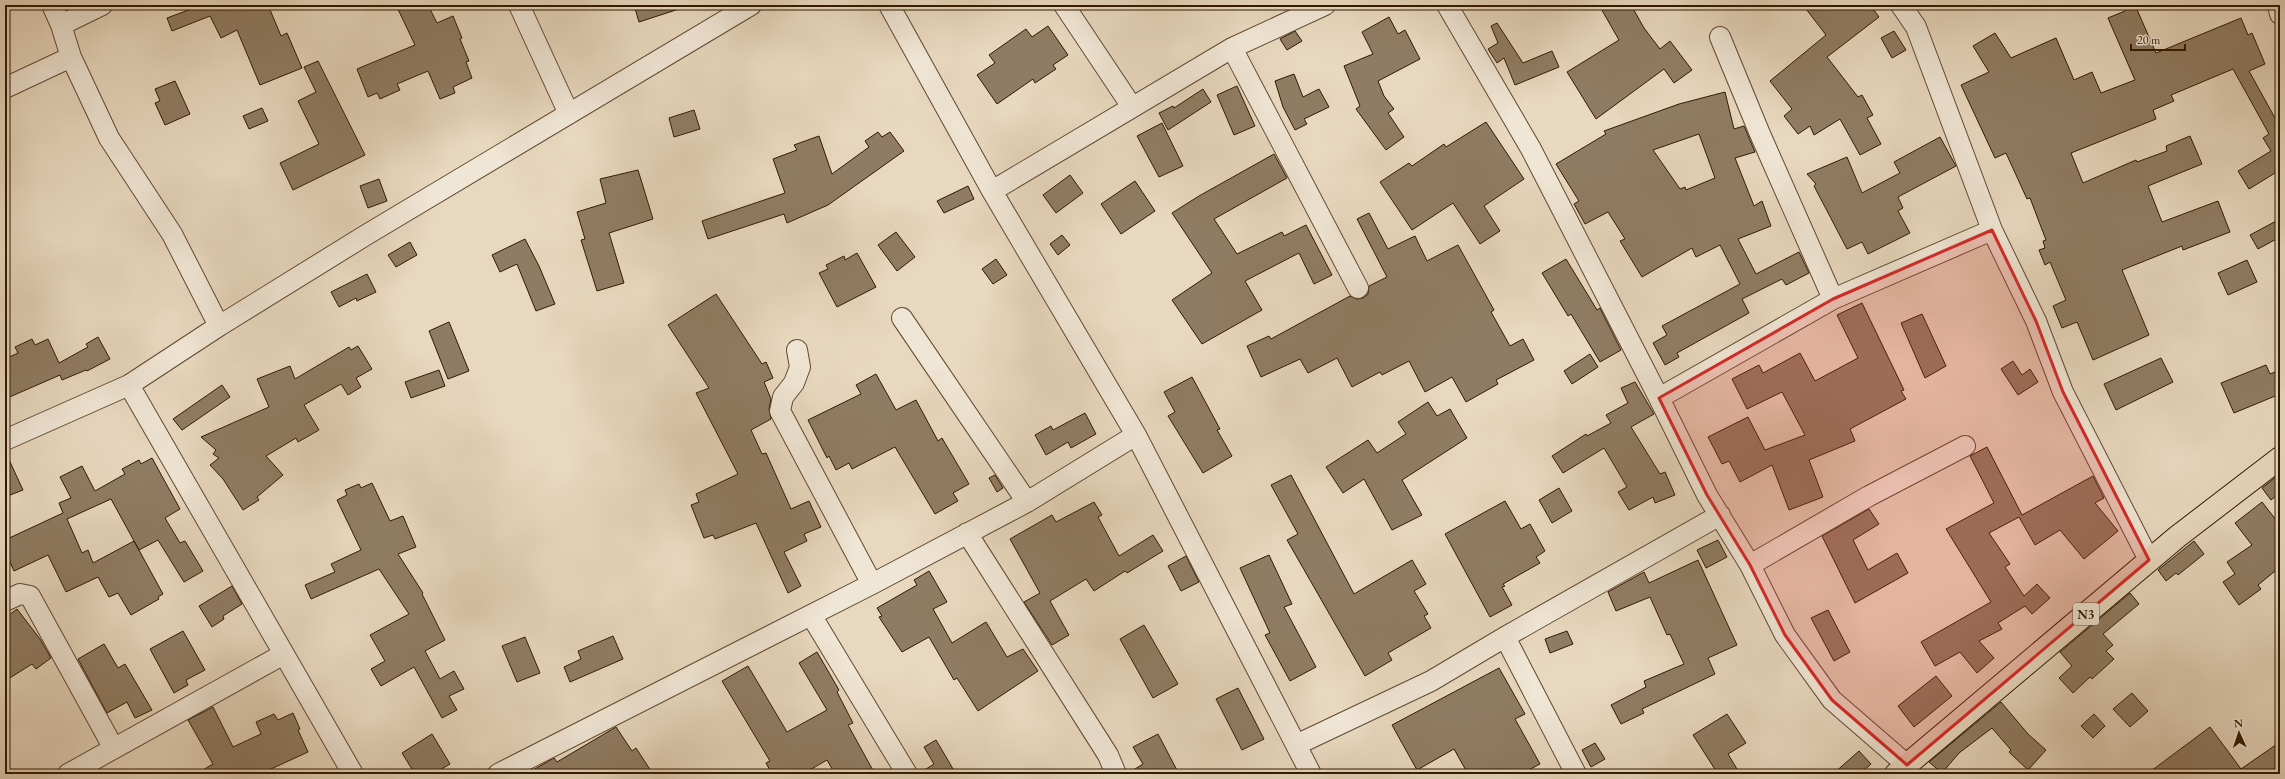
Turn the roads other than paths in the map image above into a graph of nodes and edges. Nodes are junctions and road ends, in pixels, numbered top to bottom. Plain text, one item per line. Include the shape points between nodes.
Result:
1 (52, 5) edge
2 (102, 5) edge
3 (518, 5) edge
4 (750, 5) edge
5 (889, 5) edge
6 (1064, 5) edge
7 (1325, 5) edge
8 (1447, 5) edge
9 (1902, 5) edge
10 (2278, 5) edge
11 (2280, 14) edge
12 (61, 25) junction
13 (1720, 37) dead end
14 (1232, 48) junction
15 (71, 57) junction
16 (5, 88) edge
17 (1132, 107) junction
18 (568, 114) junction
19 (992, 190) junction
20 (1992, 230) junction
21 (1358, 288) dead end
22 (1833, 299) junction
23 (902, 318) dead end
24 (219, 326) junction
25 (797, 350) dead end
26 (129, 385) junction
27 (1659, 398) junction
28 (1136, 435) junction
29 (5, 440) edge
30 (1965, 446) dead end
31 (2280, 458) edge
32 (1027, 502) junction
33 (1720, 515) junction
34 (967, 533) junction
35 (2149, 560) junction
36 (1750, 565) junction
37 (872, 584) junction
38 (5, 601) edge
39 (810, 615) junction
40 (1505, 637) junction
41 (284, 654) junction
42 (1296, 745) junction
43 (113, 747) junction
44 (1901, 769) edge
45 (68, 774) edge
46 (353, 774) edge
47 (498, 774) edge
48 (907, 774) edge
49 (1116, 774) edge
50 (1311, 774) edge
51 (1576, 774) edge

1 - 12 street
2 - 12 street
3 - 18 street
4 - 18 street
5 - 19 street
6 - 17 street
7 - 14 street
8 - 27 street via 1531,149
9 - 20 street via 1916,27
10 - 11 street
12 - 15 street
13 - 22 street
14 - 17 street
14 - 21 street
15 - 16 street
15 - 24 street via 110,138 172,234
17 - 19 street
18 - 24 street
19 - 28 street
20 - 22 street
20 - 35 street via 2036,321 2063,392
22 - 27 street
23 - 32 street
24 - 26 street
25 - 37 street via 800,367 794,383 783,398 780,411
26 - 29 street
26 - 41 street
27 - 33 street via 1707,496
28 - 32 street
28 - 42 street
30 - 36 street via 1869,496
31 - 35 main road, N3
32 - 34 street
33 - 36 street
33 - 40 street
34 - 37 street
34 - 49 street via 1108,755
35 - 44 main road, N3
36 - 44 street via 1785,636 1832,700
37 - 39 street
38 - 43 street via 20,594 30,596
39 - 47 street
39 - 48 street
40 - 42 street via 1431,681
40 - 51 street
41 - 43 street
41 - 46 street
42 - 50 street
43 - 45 street

